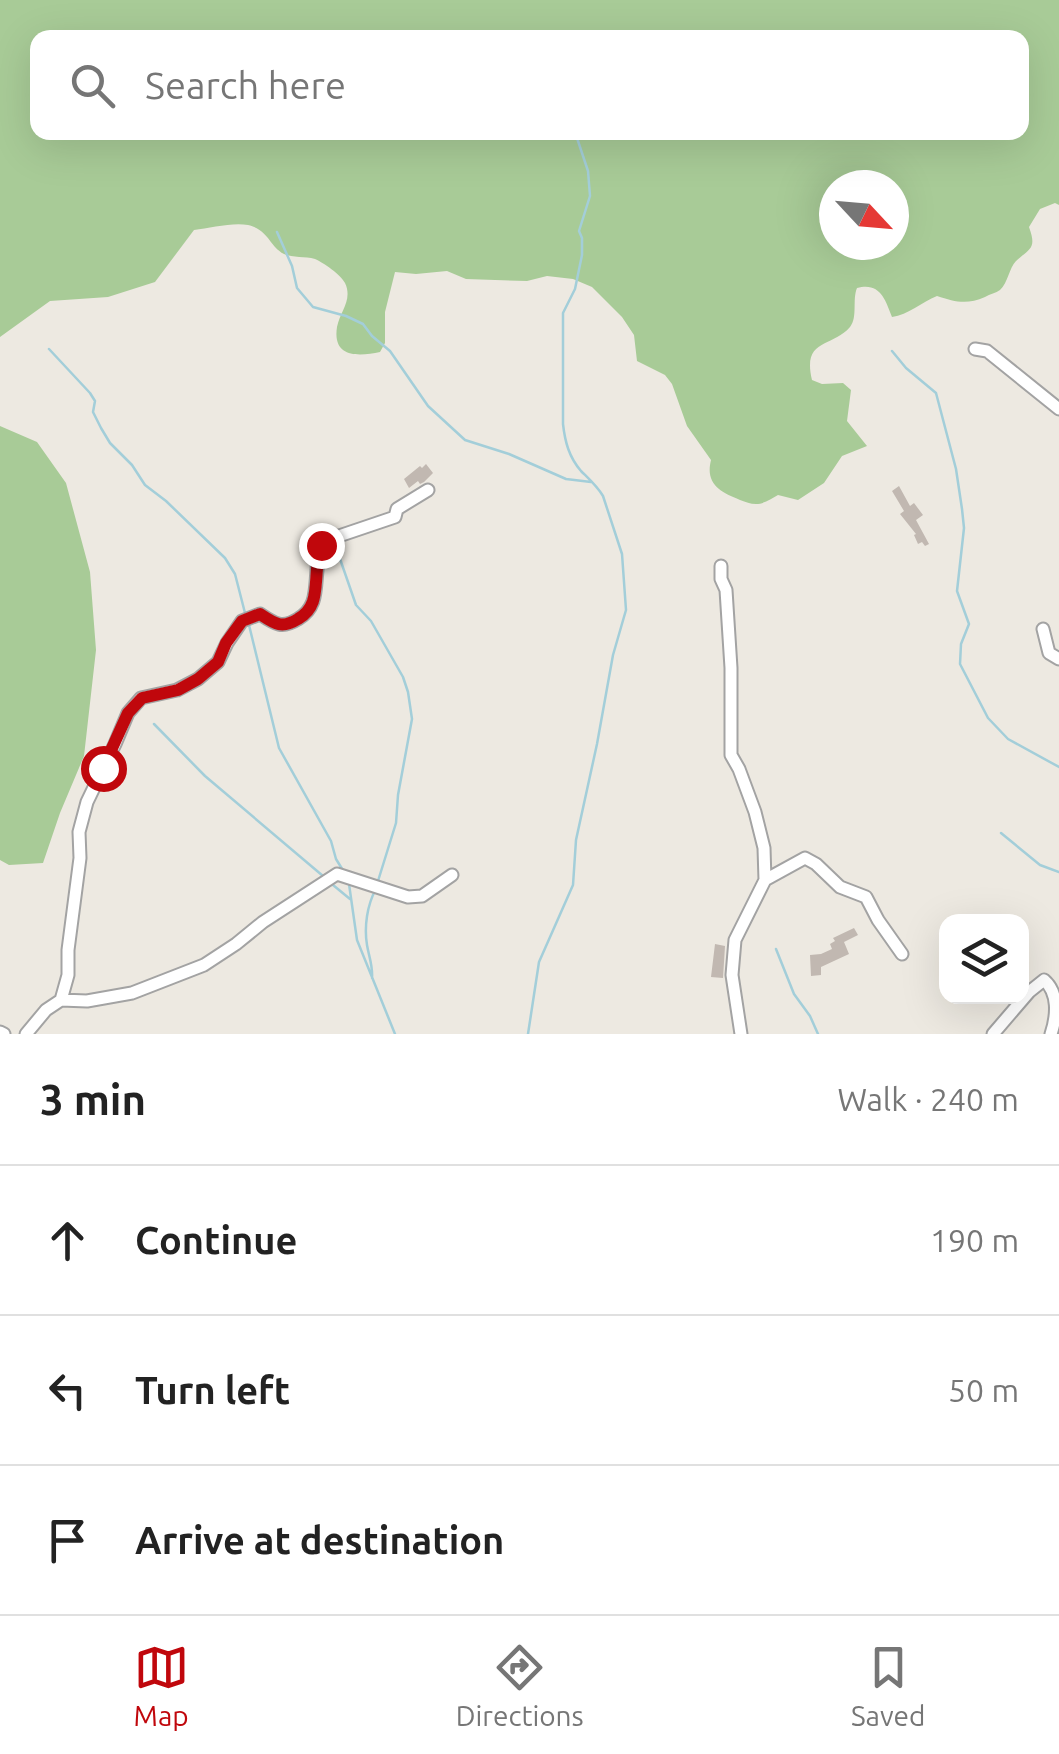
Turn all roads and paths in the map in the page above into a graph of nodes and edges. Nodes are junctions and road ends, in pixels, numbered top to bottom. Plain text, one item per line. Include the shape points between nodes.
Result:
1 (975, 349) dead end
2 (1059, 409) edge
3 (428, 490) dead end
4 (721, 566) dead end
5 (1043, 629) dead end
6 (1059, 659) edge
7 (452, 875) dead end
8 (766, 880) junction
9 (902, 954) dead end
10 (61, 1000) junction
11 (26, 1034) edge
12 (741, 1034) edge
13 (993, 1034) edge
14 (1050, 1034) edge

1 - 2 street via 987,350
3 - 10 street via 395,517 321,545 308,615 292,624 260,614 242,621 218,662 198,679 142,698 128,713 86,802
4 - 8 street via 732,755 755,812
5 - 6 street via 1049,652
7 - 10 street via 422,896 408,897 337,874 214,959 132,993
8 - 9 street via 799,860 812,860 840,887 866,897
8 - 12 street via 735,940 732,975
10 - 11 street
13 - 14 street via 1044,980 1056,999

